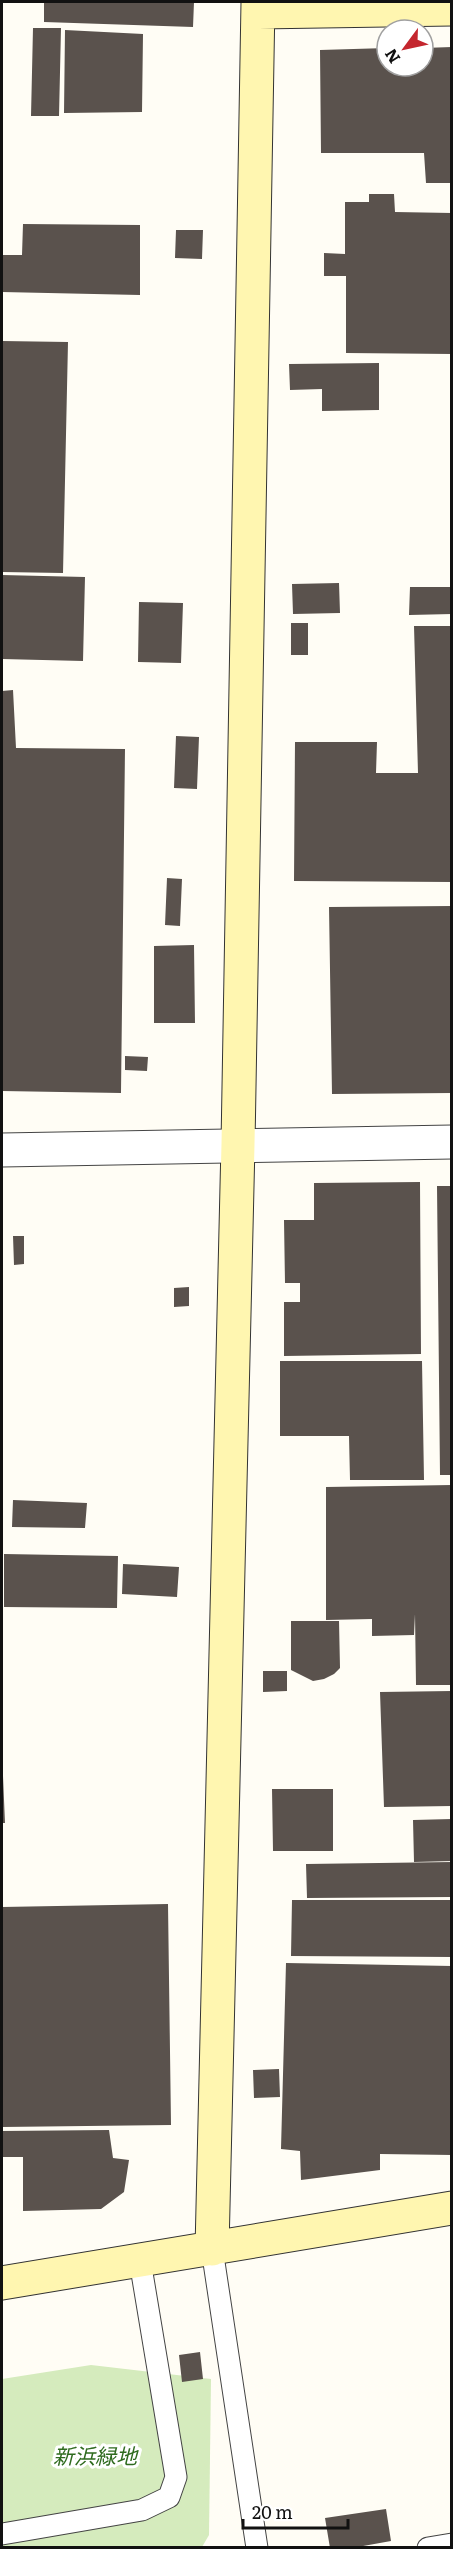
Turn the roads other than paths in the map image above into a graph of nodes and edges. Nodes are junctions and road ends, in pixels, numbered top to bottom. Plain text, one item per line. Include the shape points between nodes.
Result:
1 (258, 7) edge
2 (452, 9) edge
3 (452, 1142) edge
4 (238, 1144) junction
5 (2, 1150) edge
6 (452, 2208) edge
7 (212, 2249) junction
8 (140, 2260) junction
9 (2, 2283) edge
10 (2, 2534) edge
11 (452, 2544) edge
12 (257, 2547) edge
13 (429, 2547) edge

1 - 2 street
1 - 4 street
3 - 4 street
4 - 5 street
4 - 7 street
6 - 7 street
7 - 8 street
7 - 12 lane
8 - 9 street
8 - 10 lane via 176,2477 169,2497 142,2510
11 - 13 lane

